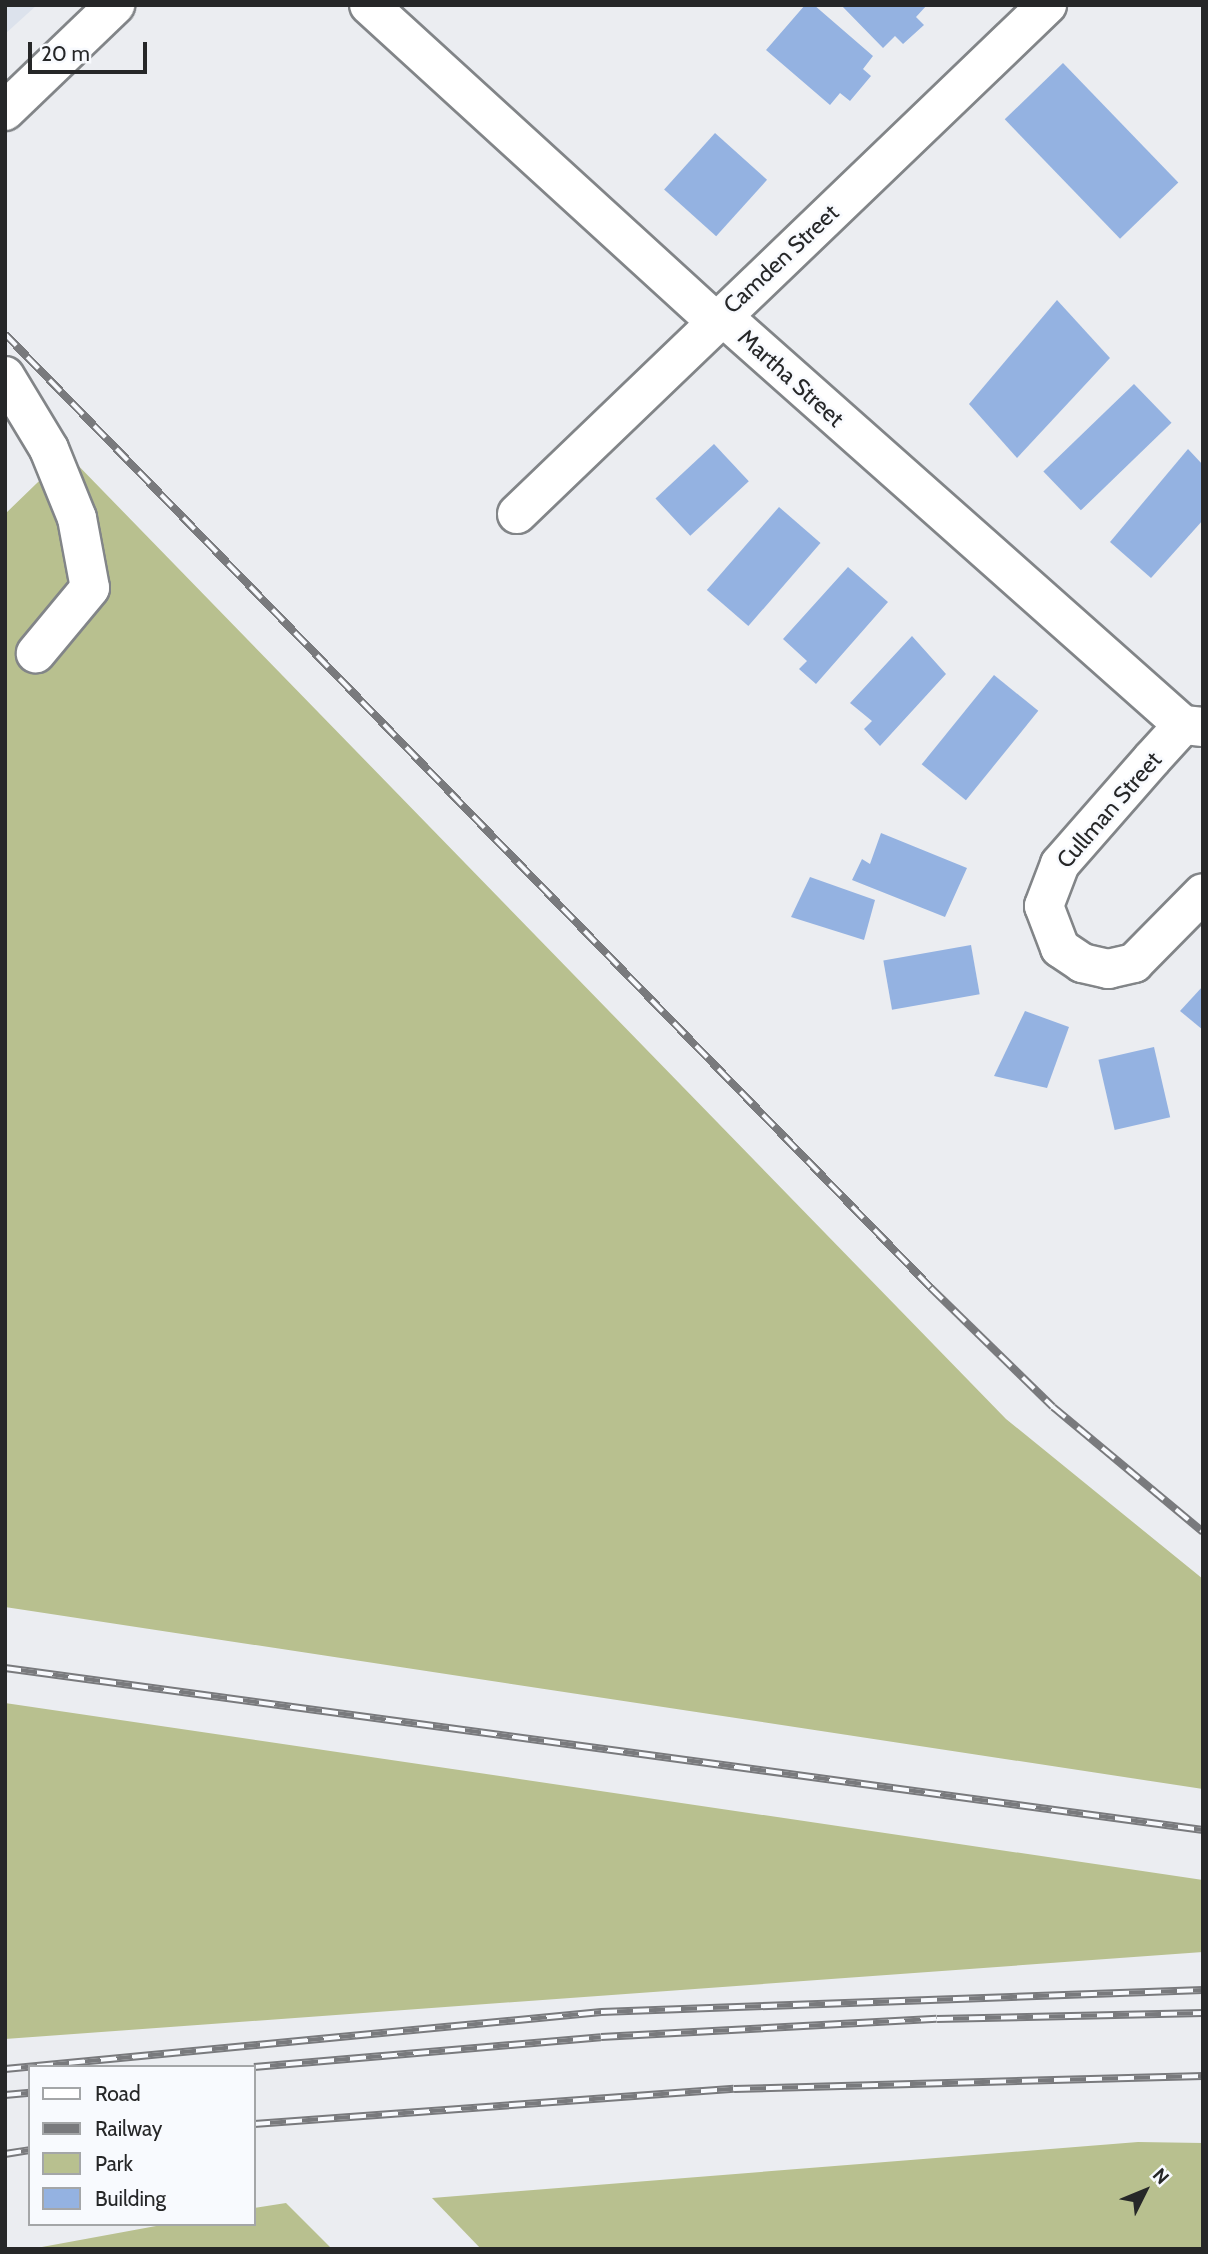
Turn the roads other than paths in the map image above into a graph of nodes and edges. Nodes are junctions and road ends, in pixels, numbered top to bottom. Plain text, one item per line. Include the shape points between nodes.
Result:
1 (115, 5) edge
2 (369, 5) edge
3 (1047, 5) edge
4 (5, 111) edge
5 (715, 321) junction
6 (5, 376) edge
7 (517, 514) dead end
8 (36, 653) dead end
9 (1193, 726) edge
10 (1203, 894) edge

1 - 4 street
2 - 5 street, Martha Street
3 - 5 street, Camden Street
5 - 7 street, Camden Street
5 - 9 street, Martha Street via 729,322
6 - 8 street via 49,449 77,518 90,588
9 - 10 street, Cullman Street via 1060,864 1044,906 1060,948 1082,963 1108,969 1134,963

